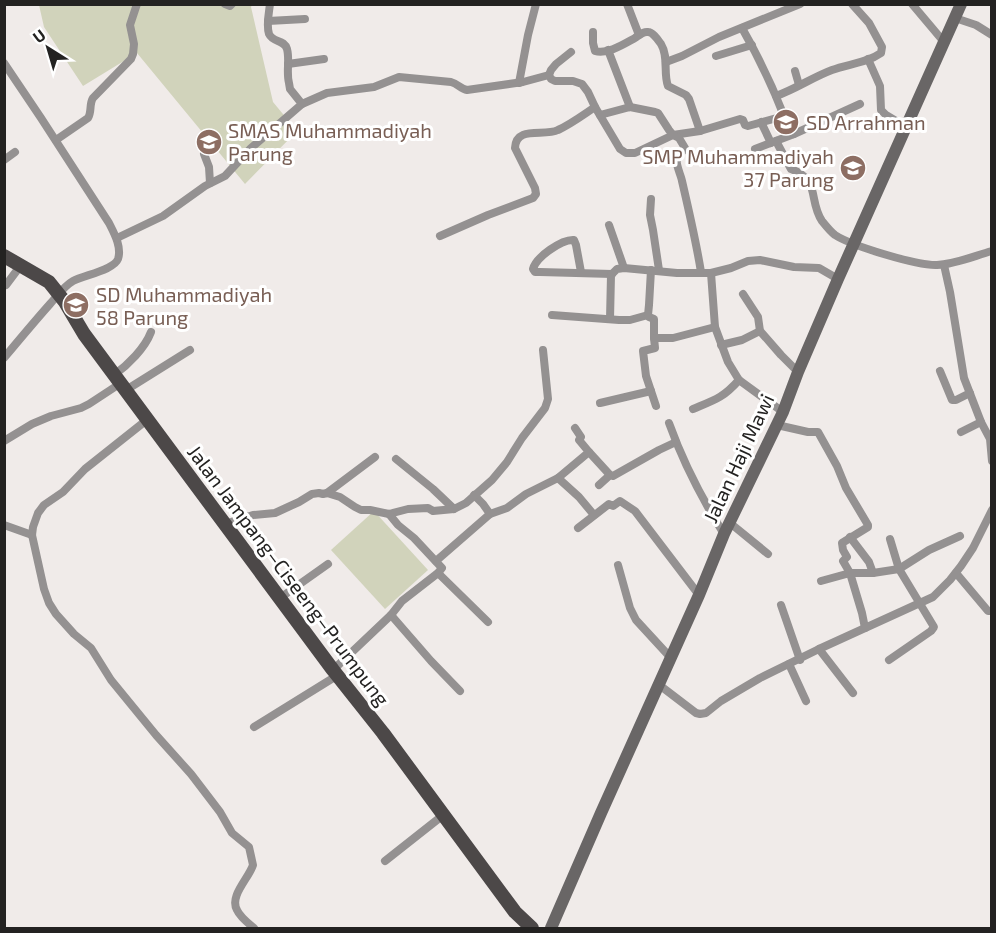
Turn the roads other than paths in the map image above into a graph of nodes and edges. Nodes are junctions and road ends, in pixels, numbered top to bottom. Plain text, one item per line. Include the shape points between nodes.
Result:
1 (137, 4) edge
2 (225, 4) edge
3 (232, 4) edge
4 (270, 4) edge
5 (536, 4) edge
6 (627, 4) edge
7 (800, 4) edge
8 (852, 4) edge
9 (912, 4) edge
10 (961, 4) edge
11 (955, 18) junction
12 (305, 19) dead end
13 (268, 21) junction
14 (742, 28) junction
15 (592, 32) dead end
16 (639, 35) junction
17 (992, 35) edge
18 (944, 42) junction
19 (752, 45) junction
20 (608, 50) junction
21 (571, 52) dead end
22 (716, 56) dead end
23 (324, 59) dead end
24 (868, 59) junction
25 (666, 62) junction
26 (4, 63) edge
27 (288, 64) junction
28 (795, 71) dead end
29 (549, 75) junction
30 (519, 83) junction
31 (800, 85) junction
32 (776, 96) junction
33 (302, 104) junction
34 (860, 104) dead end
35 (630, 107) junction
36 (597, 111) junction
37 (784, 116) junction
38 (762, 122) junction
39 (906, 127) junction
40 (700, 131) junction
41 (794, 134) junction
42 (673, 135) junction
43 (56, 140) junction
44 (774, 142) junction
45 (755, 149) dead end
46 (15, 152) dead end
47 (204, 154) dead end
48 (4, 160) edge
49 (210, 183) junction
50 (651, 199) dead end
51 (609, 225) dead end
52 (440, 236) dead end
53 (117, 238) junction
54 (855, 243) junction
55 (992, 251) edge
56 (4, 255) edge
57 (21, 265) junction
58 (944, 265) junction
59 (624, 268) junction
60 (655, 270) junction
61 (580, 272) junction
62 (701, 272) junction
63 (711, 273) junction
64 (612, 274) junction
65 (838, 279) junction
66 (6, 285) edge
67 (59, 294) junction
68 (743, 294) dead end
69 (552, 315) dead end
70 (648, 315) junction
71 (610, 320) junction
72 (715, 327) junction
73 (760, 331) junction
74 (152, 332) dead end
75 (654, 338) junction
76 (721, 345) junction
77 (190, 350) dead end
78 (543, 350) dead end
79 (4, 358) edge
80 (940, 371) dead end
81 (798, 372) junction
82 (739, 380) junction
83 (120, 383) junction
84 (651, 391) junction
85 (969, 393) junction
86 (600, 403) dead end
87 (656, 406) dead end
88 (693, 409) dead end
89 (783, 412) junction
90 (148, 419) junction
91 (981, 422) junction
92 (669, 423) dead end
93 (777, 426) junction
94 (575, 428) dead end
95 (961, 432) dead end
96 (4, 441) edge
97 (676, 442) junction
98 (991, 444) edge
99 (589, 452) junction
100 (375, 457) dead end
101 (396, 459) dead end
102 (992, 461) edge
103 (610, 475) junction
104 (558, 478) junction
105 (599, 485) dead end
106 (327, 493) junction
107 (474, 495) junction
108 (454, 509) junction
109 (992, 510) edge
110 (389, 514) junction
111 (490, 514) junction
112 (594, 515) junction
113 (730, 523) junction
114 (225, 524) junction
115 (4, 525) edge
116 (579, 528) dead end
117 (724, 534) junction
118 (32, 535) junction
119 (960, 536) dead end
120 (850, 537) junction
121 (890, 539) dead end
122 (768, 554) dead end
123 (436, 561) junction
124 (328, 564) dead end
125 (618, 565) dead end
126 (899, 569) junction
127 (438, 573) junction
128 (850, 573) junction
129 (873, 573) junction
130 (956, 573) junction
131 (821, 580) dead end
132 (699, 595) junction
133 (280, 598) junction
134 (919, 604) junction
135 (781, 605) dead end
136 (992, 611) edge
137 (391, 615) junction
138 (488, 622) dead end
139 (866, 628) junction
140 (819, 649) junction
141 (670, 657) junction
142 (800, 660) junction
143 (889, 660) dead end
144 (789, 664) junction
145 (335, 672) junction
146 (658, 684) junction
147 (460, 690) dead end
148 (853, 693) dead end
149 (806, 700) dead end
150 (254, 727) dead end
151 (442, 814) junction
152 (385, 861) dead end
153 (254, 928) edge
154 (532, 928) edge
155 (550, 928) edge

1 - 43 street via 130,25 134,39 131,60 93,98 88,118
2 - 3 street
4 - 13 street
5 - 30 street
6 - 16 street
7 - 14 street
8 - 24 street via 869,23 882,47 879,55
9 - 18 street
10 - 11 street, Jalan Haji Mawi
11 - 17 street
11 - 18 street, Jalan Haji Mawi
12 - 13 street
13 - 27 street via 270,36 287,49
14 - 19 street
14 - 25 street
15 - 20 street via 595,51
16 - 20 street
16 - 25 street via 653,34 662,46
18 - 39 street, Jalan Haji Mawi
19 - 22 street
19 - 32 street
20 - 35 street
21 - 29 street
23 - 27 street
24 - 31 street
24 - 39 street via 880,86 881,110
25 - 40 street via 668,84 689,99
26 - 43 street
27 - 33 street via 290,88
28 - 31 street
29 - 30 street
29 - 36 street via 555,81 582,84
30 - 33 street via 467,90 451,82 399,77 374,87 327,93
31 - 32 street
32 - 37 street
33 - 49 street via 229,172
34 - 41 street
35 - 36 street
35 - 42 street via 658,113
36 - 42 street via 626,153 635,153
36 - 52 street via 558,130 524,134 517,139 515,148 535,188 533,198
37 - 38 street
37 - 41 street
38 - 40 street via 747,126 740,119
38 - 44 street
39 - 54 street, Jalan Haji Mawi
40 - 42 street
41 - 44 street
42 - 62 street via 685,148 676,162
43 - 53 street
44 - 45 street
44 - 54 street via 790,169 810,182 822,221 836,235
46 - 48 street
47 - 49 street
49 - 53 street via 163,216
50 - 60 street
51 - 59 street
53 - 67 street via 118,260 112,267 74,280
54 - 58 street via 908,261
54 - 65 street, Jalan Haji Mawi
55 - 58 street
56 - 57 main road, Jalan Jampang–Ciseeng–Prumpung
57 - 66 street
57 - 67 main road, Jalan Jampang–Ciseeng–Prumpung via 49,282
58 - 85 street
59 - 60 street
59 - 64 street
60 - 62 street
60 - 70 street
61 - 61 street via 572,240 560,244 533,266 537,272
61 - 64 street
62 - 63 street
63 - 65 street via 760,261 816,267
63 - 72 street
64 - 71 street
65 - 81 street, Jalan Haji Mawi
67 - 79 street
67 - 83 main road, Jalan Jampang–Ciseeng–Prumpung
68 - 73 street via 758,317
69 - 71 street
70 - 71 street
70 - 75 street via 654,319
72 - 75 street via 673,338
72 - 76 street
73 - 76 street
73 - 81 street
74 - 83 street via 129,362
75 - 84 street via 655,348 643,351
76 - 82 street
77 - 83 street
78 - 107 street via 548,399 545,408 507,462
80 - 85 street via 952,400
81 - 89 street, Jalan Haji Mawi
82 - 88 street via 726,394
82 - 89 street
83 - 90 main road, Jalan Jampang–Ciseeng–Prumpung
83 - 96 street via 89,404 32,424
84 - 86 street
84 - 87 street
85 - 91 street
89 - 93 street, Jalan Haji Mawi
90 - 114 main road, Jalan Jampang–Ciseeng–Prumpung
90 - 118 street via 44,505
91 - 95 street
91 - 98 street
92 - 97 street
93 - 113 street, Jalan Haji Mawi
93 - 120 street via 818,432 821,436 868,525
94 - 99 street
97 - 103 street
97 - 117 street
98 - 102 street
99 - 103 street
99 - 104 street
100 - 106 street
101 - 108 street
103 - 105 street
104 - 111 street
104 - 112 street
106 - 110 street via 340,496 361,510
106 - 114 street via 312,494 275,513
107 - 108 street
107 - 111 street
108 - 110 street via 408,509
109 - 130 street
110 - 123 street
111 - 123 street
112 - 116 street
112 - 132 street via 620,501 635,511
113 - 117 street, Jalan Haji Mawi
113 - 122 street
114 - 133 main road, Jalan Jampang–Ciseeng–Prumpung
115 - 118 street
117 - 132 street, Jalan Haji Mawi
118 - 153 street via 44,589 56,614 92,648 118,689 191,774 234,835 249,847 253,865 235,903 237,911
119 - 126 street
120 - 128 street via 842,543 847,557 843,561
120 - 129 street
121 - 126 street
123 - 127 street via 442,568
124 - 133 street
125 - 141 street via 636,620
126 - 129 street
126 - 134 street
127 - 137 street via 402,601
127 - 138 street
128 - 129 street
128 - 131 street
128 - 139 street
130 - 134 street via 936,595
130 - 136 street
132 - 141 street, Jalan Haji Mawi
133 - 145 main road, Jalan Jampang–Ciseeng–Prumpung
134 - 139 street
134 - 143 street via 934,628
135 - 142 street
137 - 145 street
137 - 147 street
139 - 140 street
140 - 142 street
140 - 148 street
141 - 146 street, Jalan Haji Mawi
142 - 144 street
144 - 146 street via 700,714
144 - 149 street
145 - 150 street
145 - 151 main road, Jalan Jampang–Ciseeng–Prumpung
146 - 155 street, Jalan Haji Mawi
151 - 152 street
151 - 154 main road, Jalan Jampang–Ciseeng–Prumpung via 515,912

